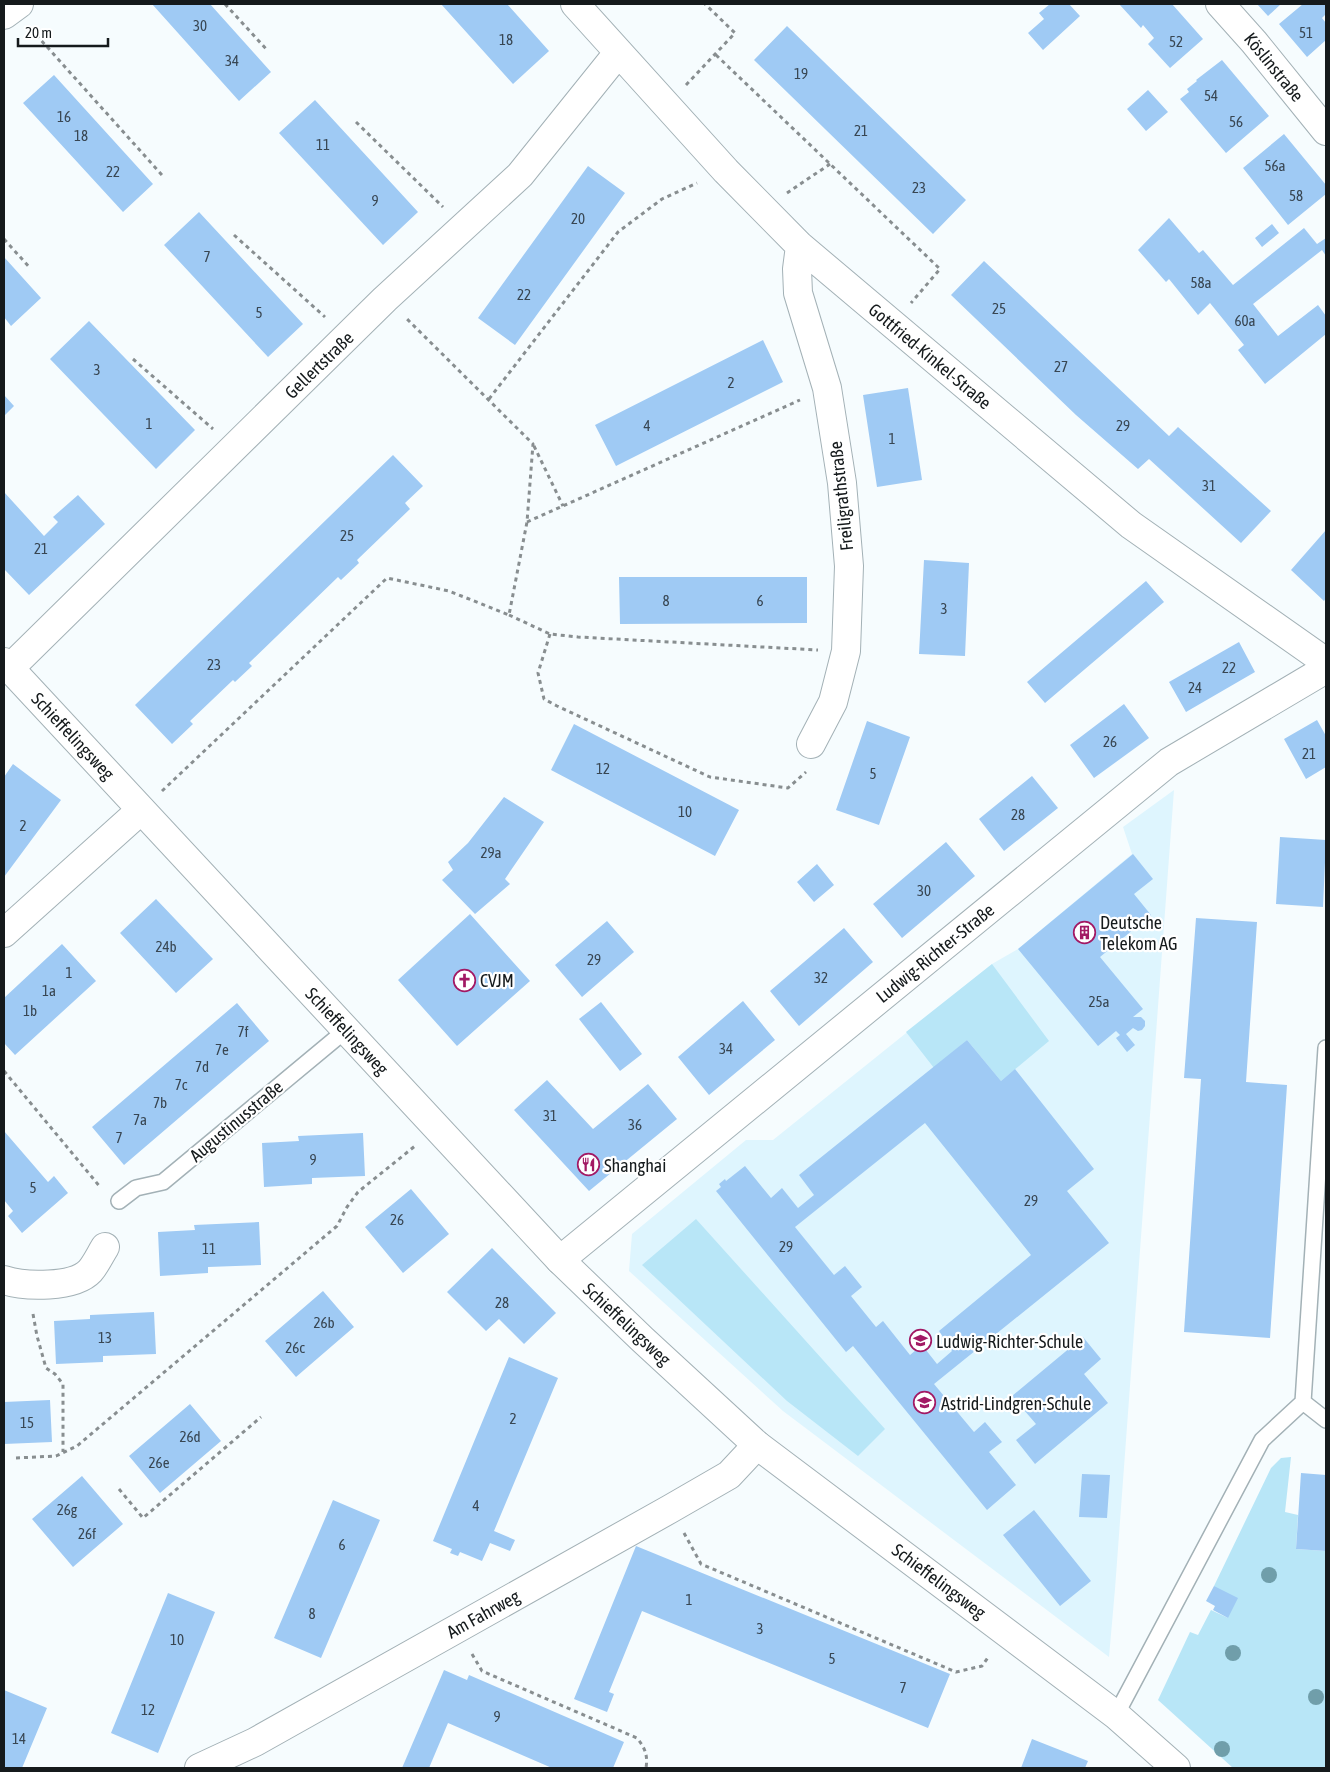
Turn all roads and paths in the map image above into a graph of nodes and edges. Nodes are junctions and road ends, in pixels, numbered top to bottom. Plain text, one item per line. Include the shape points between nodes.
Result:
1 (225, 4) edge
2 (575, 4) edge
3 (705, 4) edge
4 (1220, 4) edge
5 (12, 9) edge
6 (268, 51) dead end
7 (618, 53) junction
8 (716, 54) junction
9 (666, 106) junction
10 (356, 122) dead end
11 (1326, 131) edge
12 (830, 164) junction
13 (726, 171) junction
14 (162, 175) dead end
15 (763, 208) junction
16 (463, 227) junction
17 (234, 235) dead end
18 (4, 239) edge
19 (800, 246) junction
20 (30, 268) dead end
21 (385, 299) junction
22 (893, 324) junction
23 (348, 337) junction
24 (133, 360) dead end
25 (827, 388) junction
26 (489, 400) junction
27 (533, 444) junction
28 (234, 448) junction
29 (563, 506) junction
30 (527, 522) junction
31 (509, 615) junction
32 (550, 634) junction
33 (846, 651) junction
34 (1326, 662) edge
35 (7, 665) edge
36 (1326, 669) edge
37 (811, 744) joint
38 (141, 810) junction
39 (4, 933) edge
40 (346, 1030) junction
41 (1326, 1048) edge
42 (4, 1071) edge
43 (437, 1129) junction
44 (119, 1201) joint
45 (105, 1248) dead end
46 (560, 1260) junction
47 (16, 1282) edge
48 (1303, 1402) junction
49 (261, 1418) dead end
50 (1326, 1420) edge
51 (758, 1445) junction
52 (63, 1452) junction
53 (16, 1458) dead end
54 (119, 1490) dead end
55 (670, 1510) junction
56 (457, 1629) junction
57 (1004, 1630) junction
58 (1116, 1715) junction
59 (199, 1768) edge
60 (646, 1768) edge
61 (1176, 1768) edge

1 - 6 path
2 - 7 street, Gottfried-Kinkel-Straße
3 - 8 path via 735,32
4 - 11 street, Köslinstraße
5 - 14 path
7 - 9 street, Gottfried-Kinkel-Straße
7 - 16 street, Gellertstraße via 520,175
8 - 9 path
8 - 12 path
9 - 13 street, Gottfried-Kinkel-Straße
10 - 16 path
12 - 15 path
12 - 22 path via 940,269
13 - 15 street, Gottfried-Kinkel-Straße
13 - 26 path via 662,199 618,232
15 - 19 street, Gottfried-Kinkel-Straße
16 - 21 street, Gellertstraße
17 - 23 path
18 - 20 path
19 - 22 street, Gottfried-Kinkel-Straße
19 - 25 street, Freiligrathstraße via 798,293
21 - 23 street, Gellertstraße
21 - 26 path
22 - 34 street, Gottfried-Kinkel-Straße via 1131,525
23 - 28 street, Gellertstraße
24 - 28 path
25 - 29 path
25 - 33 street, Freiligrathstraße via 842,483 849,566
26 - 27 path
27 - 29 path
27 - 30 path
28 - 35 street, Gellertstraße
29 - 30 path
30 - 31 path
31 - 32 path
31 - 38 path via 449,591 388,578
32 - 33 path
32 - 37 path via 538,673 544,699 710,777 788,788 806,772
33 - 37 street, Freiligrathstraße via 833,702
35 - 38 street, Schieffelingsweg
36 - 46 street, Ludwig-Richter-Straße via 1169,762
38 - 39 street
38 - 40 street, Schieffelingsweg
40 - 43 street, Schieffelingsweg
40 - 44 lane, Augustinusstraße via 163,1182 136,1188
41 - 48 lane
42 - 44 path via 103,1190
43 - 46 street, Schieffelingsweg
43 - 52 path via 358,1192 337,1226 77,1446
45 - 47 street via 90,1271 79,1279 63,1283
46 - 51 street, Schieffelingsweg
47 - 52 path via 46,1368 63,1384
48 - 50 lane
48 - 58 lane via 1262,1440
49 - 54 path via 143,1518
51 - 55 street, Am Fahrweg via 729,1475
51 - 57 street, Schieffelingsweg
52 - 53 path via 56,1456
55 - 56 street, Am Fahrweg
55 - 57 path via 701,1564 956,1672 982,1666
56 - 59 street, Am Fahrweg via 255,1742
56 - 60 path via 482,1672 637,1738 647,1756
57 - 58 street, Schieffelingsweg
58 - 61 street, Schieffelingsweg

